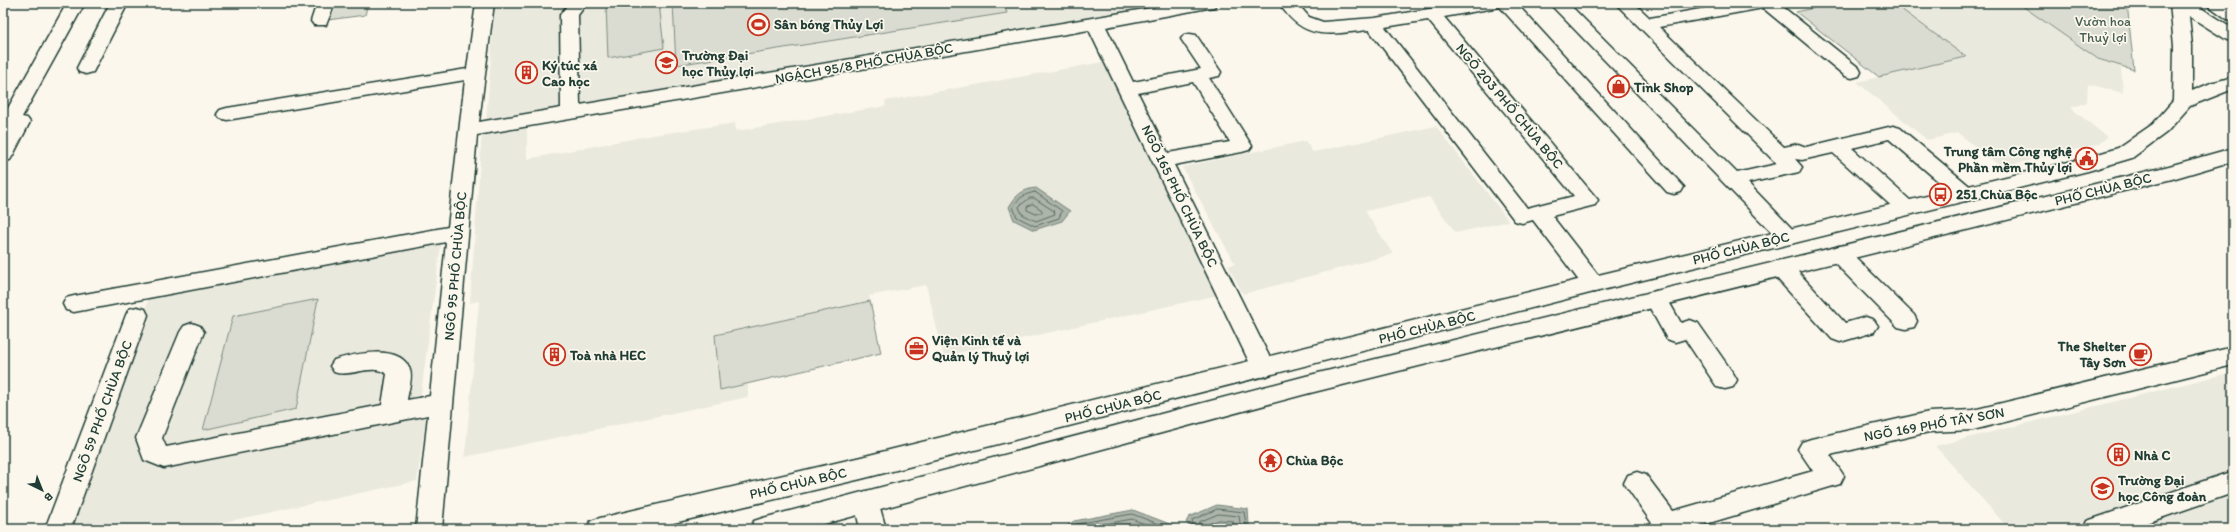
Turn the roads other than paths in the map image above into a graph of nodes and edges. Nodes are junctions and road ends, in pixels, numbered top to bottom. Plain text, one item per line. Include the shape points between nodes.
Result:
1 (76, 3) edge
2 (119, 3) edge
3 (326, 3) edge
4 (485, 3) edge
5 (578, 3) edge
6 (1208, 3) edge
7 (1288, 3) edge
8 (1494, 3) edge
9 (1506, 3) edge
10 (1558, 3) edge
11 (1624, 3) edge
12 (1763, 3) edge
13 (1767, 3) edge
14 (2180, 3) edge
15 (2214, 3) edge
16 (1431, 13) junction
17 (2233, 15) edge
18 (320, 21) dead end
19 (1373, 23) junction
20 (1095, 24) junction
21 (1647, 24) junction
22 (2229, 32) edge
23 (1190, 39) dead end
24 (86, 68) dead end
25 (1852, 72) dead end
26 (476, 73) junction
27 (1198, 75) junction
28 (2233, 83) edge
29 (1127, 89) junction
30 (2183, 102) junction
31 (571, 112) junction
32 (226, 114) dead end
33 (23, 118) dead end
34 (468, 130) junction
35 (4, 132) edge
36 (1838, 146) junction
37 (2233, 154) edge
38 (1779, 155) junction
39 (3, 156) edge
40 (1162, 162) junction
41 (1734, 180) junction
42 (1674, 187) dead end
43 (1966, 194) junction
44 (1905, 207) junction
45 (1530, 214) junction
46 (459, 232) junction
47 (1789, 237) junction
48 (1839, 254) junction
49 (1782, 268) junction
50 (1594, 284) junction
51 (1656, 299) junction
52 (74, 304) dead end
53 (137, 315) dead end
54 (1906, 321) dead end
55 (1866, 326) dead end
56 (192, 332) dead end
57 (2233, 356) edge
58 (1259, 359) junction
59 (342, 366) dead end
60 (1725, 380) dead end
61 (442, 403) junction
62 (393, 413) junction
63 (861, 468) junction
64 (2233, 482) edge
65 (1637, 484) dead end
66 (867, 502) junction
67 (1669, 527) edge
68 (58, 529) edge
69 (428, 529) edge
70 (600, 529) edge
71 (763, 529) edge
72 (873, 529) edge
73 (2096, 529) edge

1 - 35 main road
2 - 24 main road
3 - 18 main road
4 - 26 main road, NGÕ 95 PHỐ CHÙA BỘC
5 - 31 main road via 569,15
6 - 20 main road, NGÁCH 95/8 PHỐ CHÙA BỘC
7 - 19 main road via 1296,15 1309,25 1342,27
8 - 16 main road
9 - 42 main road
10 - 41 main road
11 - 21 main road
12 - 21 main road
13 - 25 main road
14 - 22 main road
14 - 30 main road
15 - 17 main road
16 - 19 main road
16 - 45 main road, NGÕ 203 PHỐ CHÙA BỘC via 1588,200
19 - 45 main road
20 - 29 main road, NGÕ 165 PHỐ CHÙA BỘC
20 - 31 main road, NGÁCH 95/8 PHỐ CHÙA BỘC
21 - 38 main road
23 - 27 main road via 1212,72
26 - 32 main road
26 - 34 main road, NGÕ 95 PHỐ CHÙA BỘC
27 - 29 main road
27 - 40 main road via 1242,146
28 - 30 main road, PHỐ CHÙA BỘC
29 - 40 main road, NGÕ 165 PHỐ CHÙA BỘC
30 - 43 main road, PHỐ CHÙA BỘC via 2160,128 2125,153
31 - 34 main road, NGÁCH 95/8 PHỐ CHÙA BỘC
33 - 39 main road
34 - 46 main road, NGÕ 95 PHỐ CHÙA BỘC
36 - 38 main road via 1802,154 1798,150
36 - 43 main road via 1893,132
36 - 44 main road
37 - 48 main road, PHỐ CHÙA BỘC via 2172,172
38 - 41 main road via 1792,167
40 - 58 main road, NGÕ 165 PHỐ CHÙA BỘC
41 - 47 main road
43 - 44 main road, PHỐ CHÙA BỘC
44 - 47 main road, PHỐ CHÙA BỘC
45 - 50 main road
46 - 52 main road
46 - 61 main road, NGÕ 95 PHỐ CHÙA BỘC
47 - 50 main road, PHỐ CHÙA BỘC
48 - 49 main road, PHỐ CHÙA BỘC
48 - 54 main road
49 - 51 main road, PHỐ CHÙA BỘC
49 - 55 main road via 1840,333
50 - 58 main road, PHỐ CHÙA BỘC
51 - 60 main road via 1675,333 1690,329
51 - 66 main road, PHỐ CHÙA BỘC via 1306,385
53 - 68 main road, NGÕ 59 PHỐ CHÙA BỘC
56 - 62 main road via 149,438 153,452 164,458
57 - 67 main road, NGÕ 169 PHỐ TÂY SƠN via 1974,420 1929,422 1811,449 1831,476
58 - 63 main road, PHỐ CHÙA BỘC
59 - 62 main road via 382,360 392,363 398,371
61 - 62 main road
61 - 69 main road, NGÕ 95 PHỐ CHÙA BỘC
63 - 66 main road
63 - 70 main road, PHỐ CHÙA BỘC
64 - 73 main road
65 - 67 main road
66 - 71 main road, PHỐ CHÙA BỘC
66 - 72 main road

